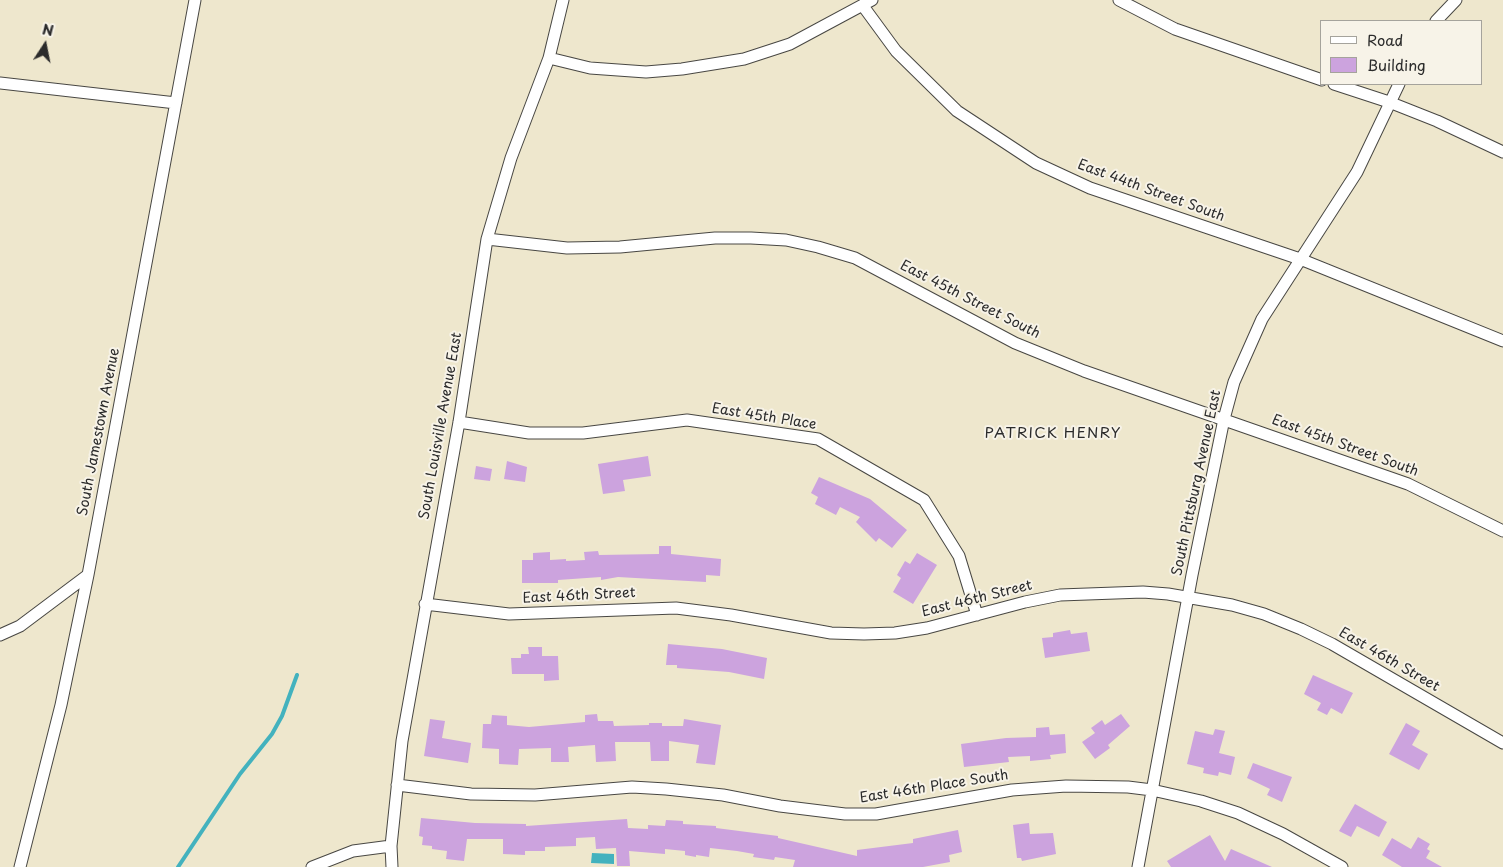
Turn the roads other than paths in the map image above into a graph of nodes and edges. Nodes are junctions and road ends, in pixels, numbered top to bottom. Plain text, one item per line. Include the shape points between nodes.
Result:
1 (195, 0) edge
2 (563, 0) edge
3 (1119, 0) edge
4 (1456, 0) edge
5 (868, 3) edge
6 (1437, 20) edge
7 (549, 58) junction
8 (1320, 79) edge
9 (0, 83) edge
10 (1337, 85) edge
11 (1398, 85) edge
12 (176, 102) junction
13 (1390, 102) junction
14 (1503, 152) edge
15 (487, 239) junction
16 (1300, 259) junction
17 (1503, 341) edge
18 (1224, 419) junction
19 (458, 422) junction
20 (1503, 531) edge
21 (88, 575) junction
22 (1188, 597) junction
23 (425, 604) junction
24 (977, 615) junction
25 (0, 635) edge
26 (1503, 743) edge
27 (397, 785) junction
28 (1152, 790) junction
29 (391, 846) junction
30 (20, 867) edge
31 (312, 867) edge
32 (392, 867) edge
33 (1138, 867) edge
34 (1342, 867) edge

1 - 12 street, South Jamestown Avenue
2 - 7 street, South Louisville Avenue East
3 - 8 street via 1176,29
4 - 6 street
5 - 7 street, East 44th Street South via 790,44 735,61 646,72 590,68
5 - 16 street, East 44th Street South via 896,51 956,111 1036,163 1090,188
7 - 15 street, South Louisville Avenue East via 508,167
9 - 12 street
10 - 13 street
11 - 13 street, South Pittsburg Avenue East
12 - 21 street, South Jamestown Avenue
13 - 14 street
13 - 16 street, South Pittsburg Avenue East via 1357,172
15 - 18 street, East 45th Street South via 567,248 620,248 715,238 752,238 786,240 818,247 855,258 1014,343 1084,372
15 - 19 street, South Louisville Avenue East
16 - 17 street, East 44th Street South
16 - 18 street, South Pittsburg Avenue East via 1250,344 1234,382
18 - 20 street, East 45th Street South via 1408,484
18 - 22 street, South Pittsburg Avenue East
19 - 23 street, South Louisville Avenue East
19 - 24 street, East 45th Place via 530,433 583,433 687,420 818,439 924,500 959,556
21 - 25 street via 20,626
21 - 30 street, South Jamestown Avenue
22 - 24 street, East 46th Street via 1143,592 1060,595
22 - 26 street, East 46th Street via 1264,614 1301,629
22 - 28 street, South Pittsburg Avenue East
23 - 24 street, East 46th Street via 517,614 676,608 831,633 864,634 927,628
23 - 27 street, South Louisville Avenue East
27 - 28 street, East 46th Place South via 471,794 535,794 632,787 666,789 845,814 876,814 1012,790 1066,786
27 - 29 street, South Louisville Avenue East
28 - 33 street, South Pittsburg Avenue East
28 - 34 street, East 46th Place South via 1238,813
29 - 31 street via 353,851
29 - 32 street, South Louisville Avenue East

